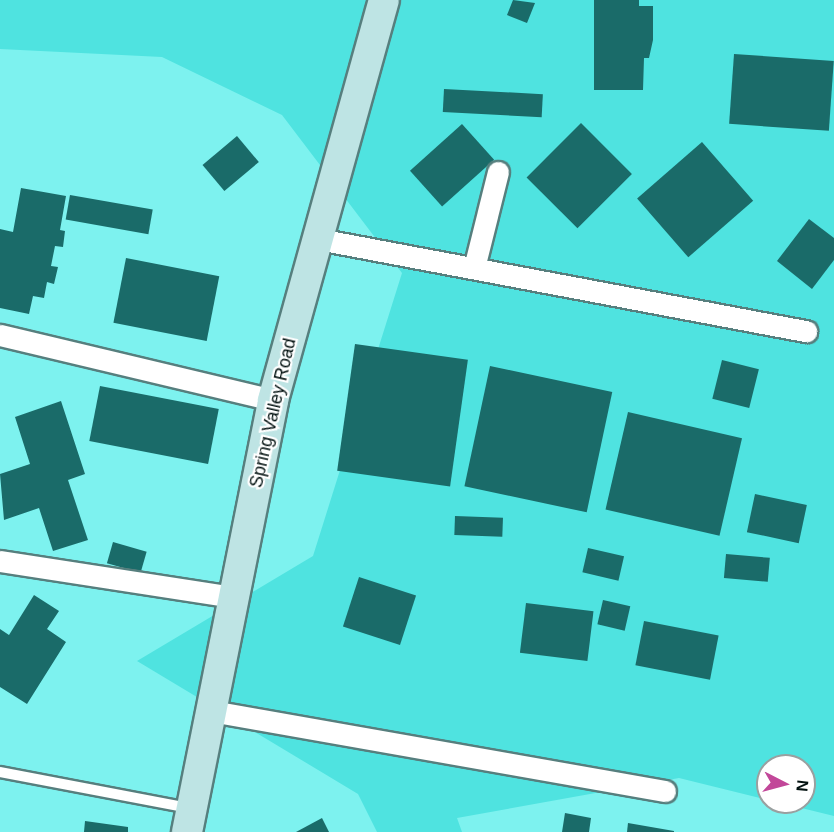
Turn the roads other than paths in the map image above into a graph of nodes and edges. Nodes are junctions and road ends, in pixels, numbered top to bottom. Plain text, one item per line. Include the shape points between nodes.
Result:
1 (384, 0) edge
2 (498, 172) dead end
3 (318, 238) junction
4 (474, 268) junction
5 (806, 331) dead end
6 (0, 335) edge
7 (273, 400) junction
8 (0, 561) edge
9 (232, 597) junction
10 (211, 711) junction
11 (0, 772) edge
12 (664, 791) dead end
13 (189, 820) edge

1 - 3 street, Spring Valley Road
2 - 4 street
3 - 4 street
3 - 7 street, Spring Valley Road
4 - 5 street
6 - 7 street
7 - 9 street, Spring Valley Road
8 - 9 street
9 - 10 street, Spring Valley Road
10 - 12 street
10 - 13 street, Spring Valley Road
11 - 13 lane

